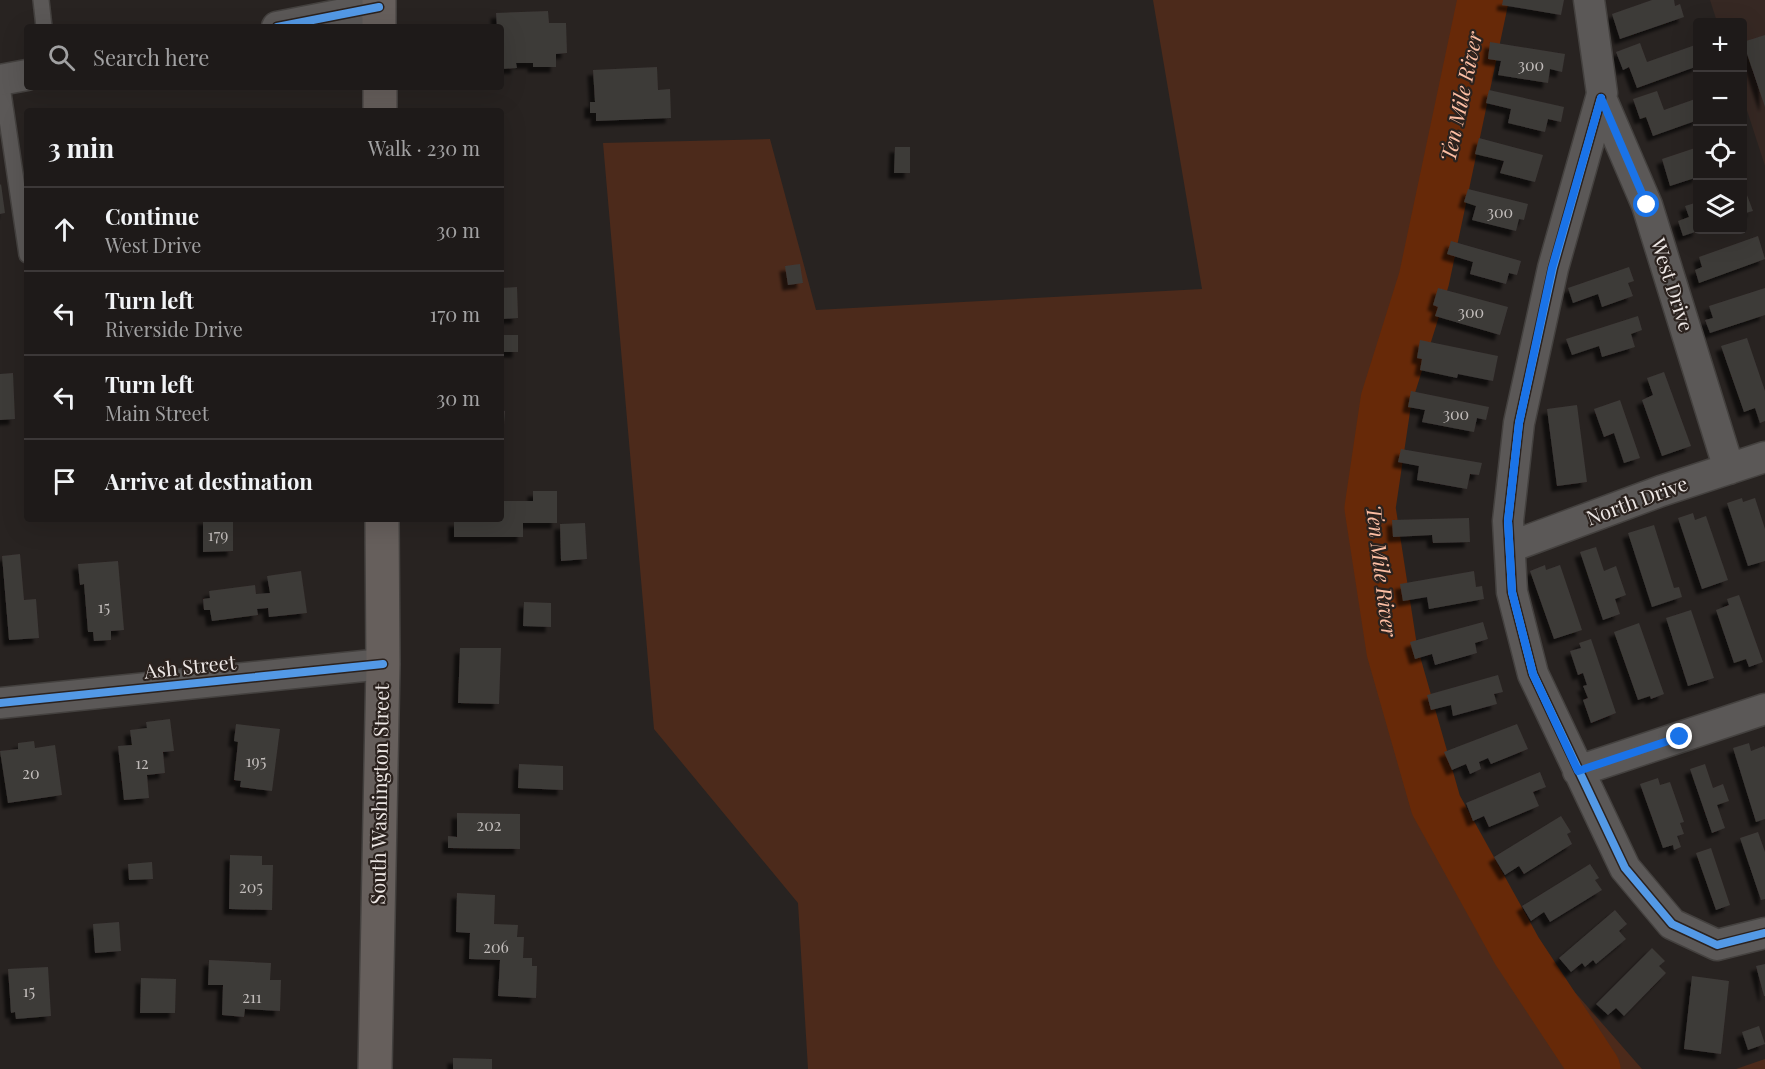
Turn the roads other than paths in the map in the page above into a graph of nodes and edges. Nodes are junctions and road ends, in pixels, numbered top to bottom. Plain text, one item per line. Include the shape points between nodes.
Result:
1 (41, 0) edge
2 (1589, 0) edge
3 (379, 11) edge
4 (44, 24) edge
5 (296, 24) edge
6 (9, 78) edge
7 (380, 90) edge
8 (1601, 98) junction
9 (380, 108) edge
10 (24, 226) edge
11 (1765, 457) edge
12 (1729, 469) junction
13 (382, 522) edge
14 (1510, 547) junction
15 (383, 664) junction
16 (0, 703) edge
17 (1765, 708) edge
18 (1578, 771) junction
19 (1765, 933) edge
20 (375, 1069) edge

1 - 4 lane
2 - 8 street, West Drive
3 - 5 street
6 - 10 lane
7 - 9 main road
8 - 12 street, West Drive via 1647,205
8 - 14 street via 1552,268 1521,412 1508,521
11 - 12 street, North Drive
12 - 14 street, North Drive
13 - 15 main road, South Washington Street
14 - 18 street via 1512,592 1533,674
15 - 16 street, Ash Street
15 - 20 main road, South Washington Street
17 - 18 street
18 - 19 street via 1625,868 1672,924 1718,945

